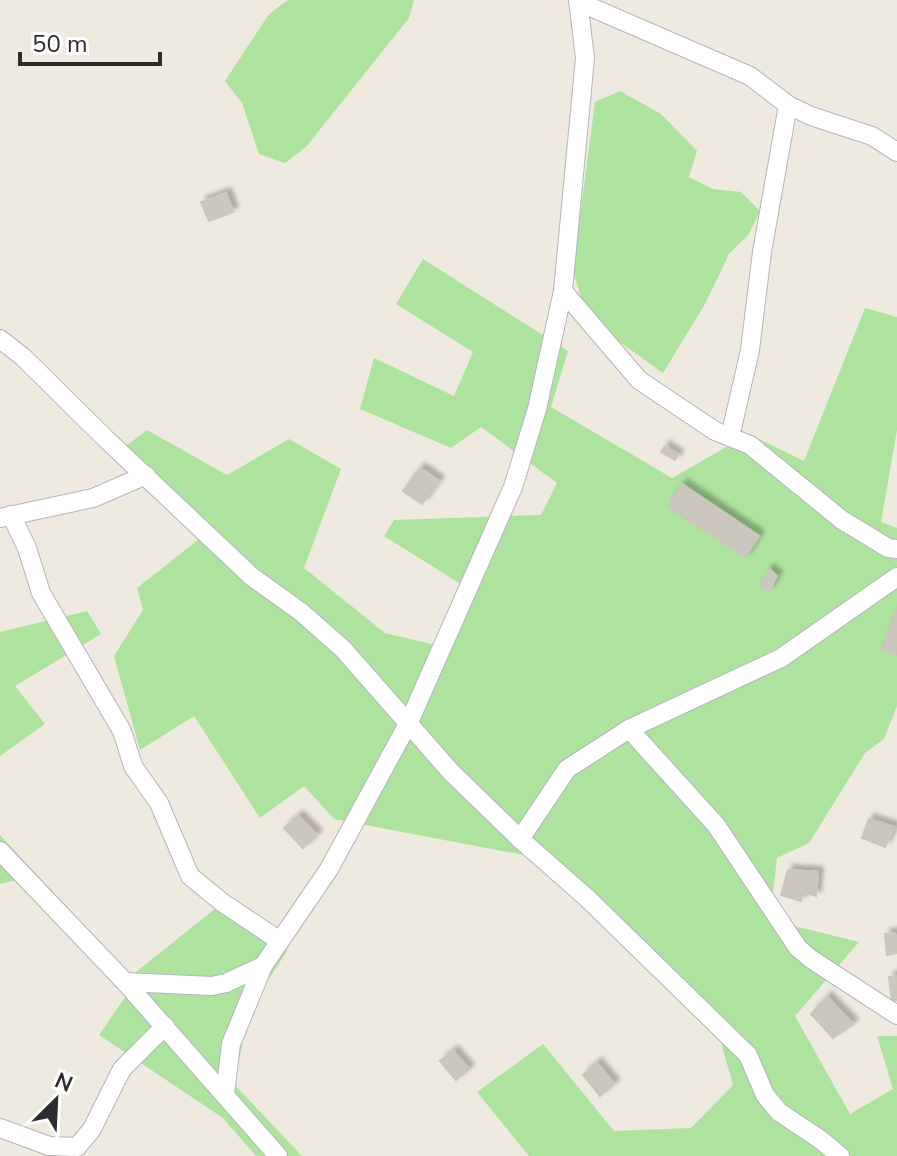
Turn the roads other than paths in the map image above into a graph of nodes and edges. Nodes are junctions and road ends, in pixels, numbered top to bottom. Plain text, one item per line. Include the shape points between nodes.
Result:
1 (578, 1) edge
2 (788, 105) junction
3 (897, 152) edge
4 (563, 291) junction
5 (0, 339) edge
6 (730, 437) junction
7 (146, 475) junction
8 (5, 517) edge
9 (897, 549) edge
10 (897, 577) edge
11 (409, 722) junction
12 (629, 729) junction
13 (520, 839) junction
14 (0, 851) edge
15 (280, 941) junction
16 (263, 966) junction
17 (125, 982) junction
18 (897, 1015) edge
19 (165, 1026) junction
20 (225, 1094) junction
21 (0, 1128) edge
22 (278, 1156) edge
23 (840, 1156) edge

1 - 2 street via 750,76
1 - 4 street via 585,58
2 - 3 street via 872,136
2 - 6 street via 750,350
4 - 6 street via 639,380
4 - 11 street via 513,487
5 - 7 street
6 - 9 street via 750,445 842,520
7 - 8 street via 93,498
7 - 11 street via 251,576 343,649
8 - 15 street via 27,548 41,593 122,731 133,766 159,803 190,876
10 - 12 street via 781,658
11 - 13 street
11 - 15 street via 329,869
12 - 13 street via 567,769
12 - 18 street via 716,825 798,948
13 - 23 street via 748,1055 765,1095 779,1112
14 - 17 street
15 - 16 street
16 - 17 street via 212,986
16 - 20 street via 231,1044
17 - 19 street
19 - 20 street
19 - 21 street via 122,1069 77,1147 49,1146
20 - 22 street

